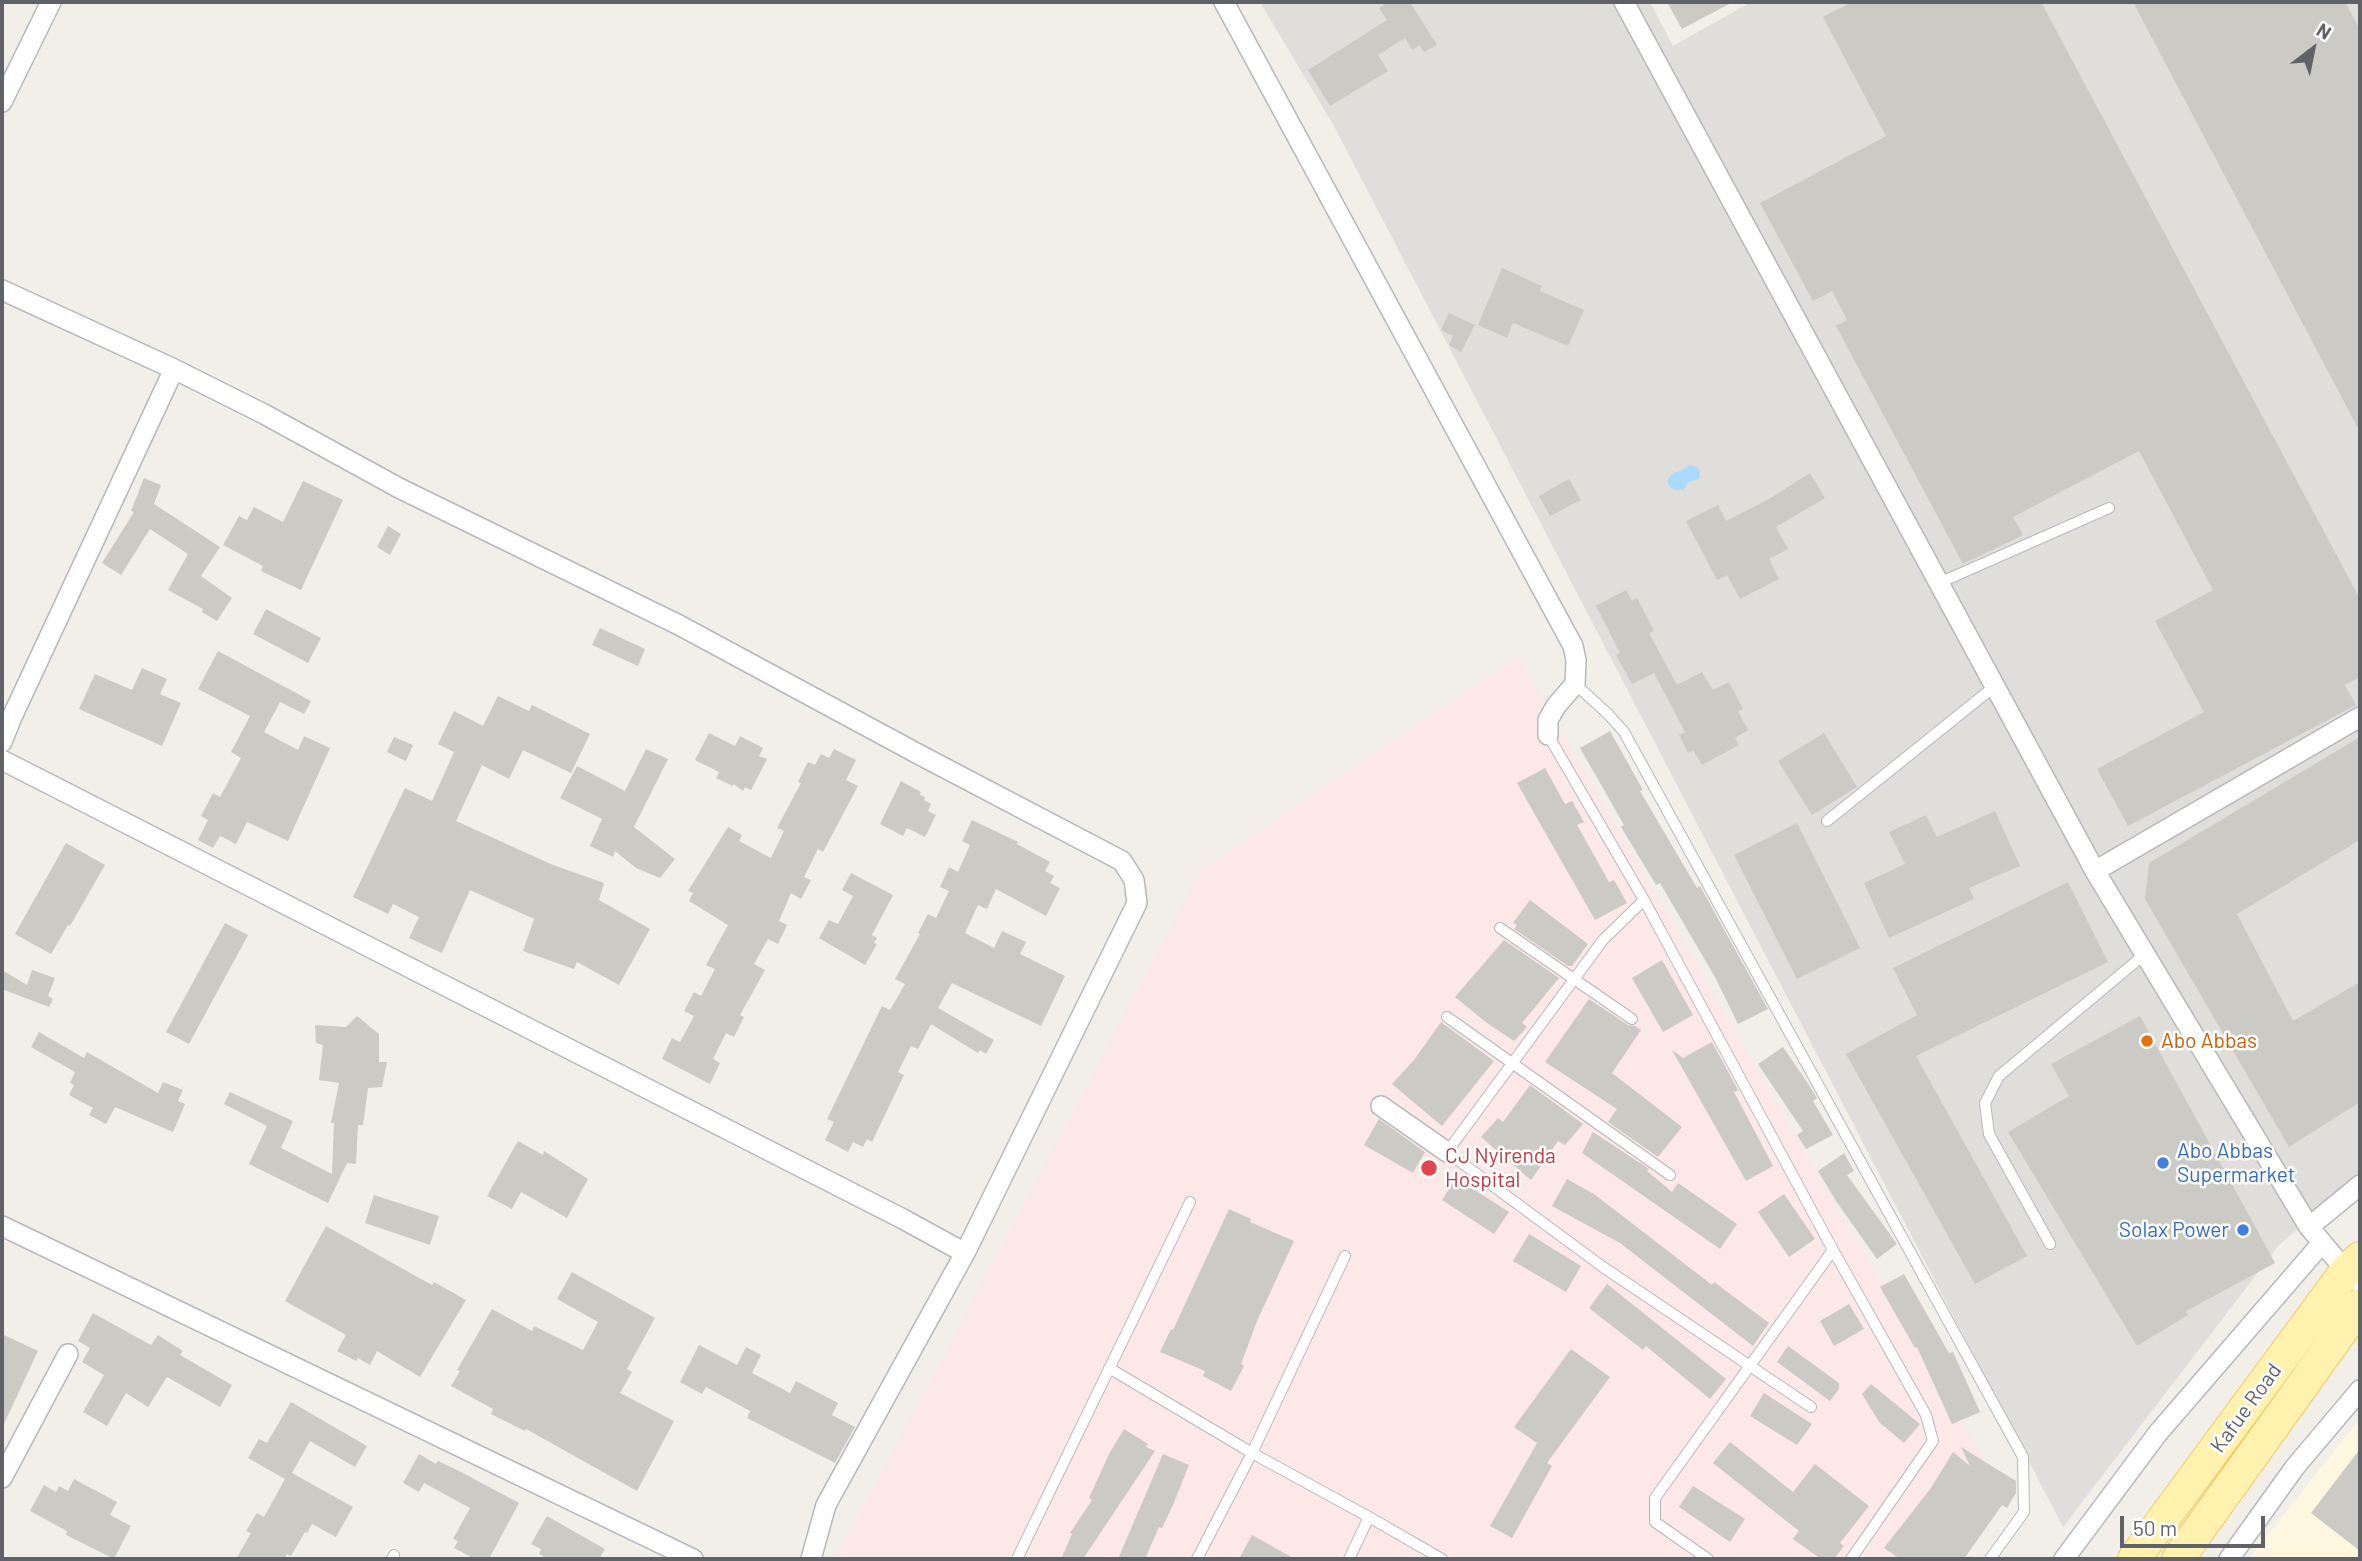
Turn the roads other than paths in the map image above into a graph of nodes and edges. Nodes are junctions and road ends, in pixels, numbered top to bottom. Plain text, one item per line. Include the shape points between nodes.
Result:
1 (51, 2) edge
2 (1224, 2) edge
3 (1624, 2) edge
4 (2, 102) edge
5 (2, 290) edge
6 (174, 369) junction
7 (2109, 508) dead end
8 (1939, 583) junction
9 (1575, 684) junction
10 (1995, 686) junction
11 (2360, 717) edge
12 (1548, 735) joint
13 (2, 742) edge
14 (2, 760) edge
15 (1827, 821) dead end
16 (2095, 871) junction
17 (1644, 900) junction
18 (1500, 928) dead end
19 (2145, 954) junction
20 (1573, 979) junction
21 (1447, 1017) dead end
22 (1632, 1019) dead end
23 (1512, 1063) junction
24 (1381, 1106) dead end
25 (1447, 1152) junction
26 (1670, 1175) dead end
27 (2360, 1185) edge
28 (1190, 1202) dead end
29 (2, 1226) edge
30 (2309, 1227) junction
31 (2322, 1243) junction
32 (2050, 1244) dead end
33 (1833, 1250) junction
34 (965, 1253) junction
35 (1345, 1256) dead end
36 (2355, 1271) edge
37 (2360, 1305) edge
38 (68, 1354) dead end
39 (1750, 1366) junction
40 (1109, 1368) junction
41 (2360, 1390) edge
42 (1811, 1408) dead end
43 (1252, 1453) junction
44 (2, 1478) edge
45 (1369, 1517) junction
46 (693, 1559) edge
47 (811, 1559) edge
48 (1017, 1559) edge
49 (1197, 1559) edge
50 (1349, 1559) edge
51 (1442, 1559) edge
52 (1708, 1559) edge
53 (1851, 1559) edge
54 (1990, 1559) edge
55 (2064, 1559) edge
56 (2134, 1559) edge
57 (2178, 1559) edge
58 (2229, 1559) edge

1 - 4 street
2 - 9 street via 1573,646
3 - 8 street
5 - 6 street
6 - 13 street
6 - 34 street via 399,488 679,625 1122,861 1134,880 1137,902
7 - 8 lane
8 - 10 street
9 - 12 street via 1548,720
9 - 54 lane via 1624,732 2023,1457 2024,1512
10 - 15 lane
10 - 16 street
11 - 16 street
12 - 17 lane
14 - 34 street
16 - 19 street
17 - 20 lane via 1613,929
17 - 33 lane
18 - 20 lane
19 - 30 street
19 - 32 lane via 1999,1076 1985,1103 1990,1134
20 - 22 lane
20 - 23 lane
21 - 23 lane
23 - 25 lane
23 - 26 lane
24 - 25 street
25 - 39 lane
27 - 30 street
28 - 40 lane
29 - 46 street
30 - 31 street
31 - 36 street
31 - 55 street via 2158,1433
33 - 39 lane
33 - 53 lane via 1926,1415 1933,1441
34 - 47 street via 826,1505
35 - 43 lane
36 - 56 main road, Kafue Road
37 - 57 main road, Kafue Road
38 - 44 street
39 - 42 lane
39 - 52 lane via 1655,1498 1655,1522
40 - 43 lane
40 - 48 lane
41 - 58 street via 2295,1468
43 - 45 lane
43 - 49 lane
45 - 50 lane
45 - 51 lane

